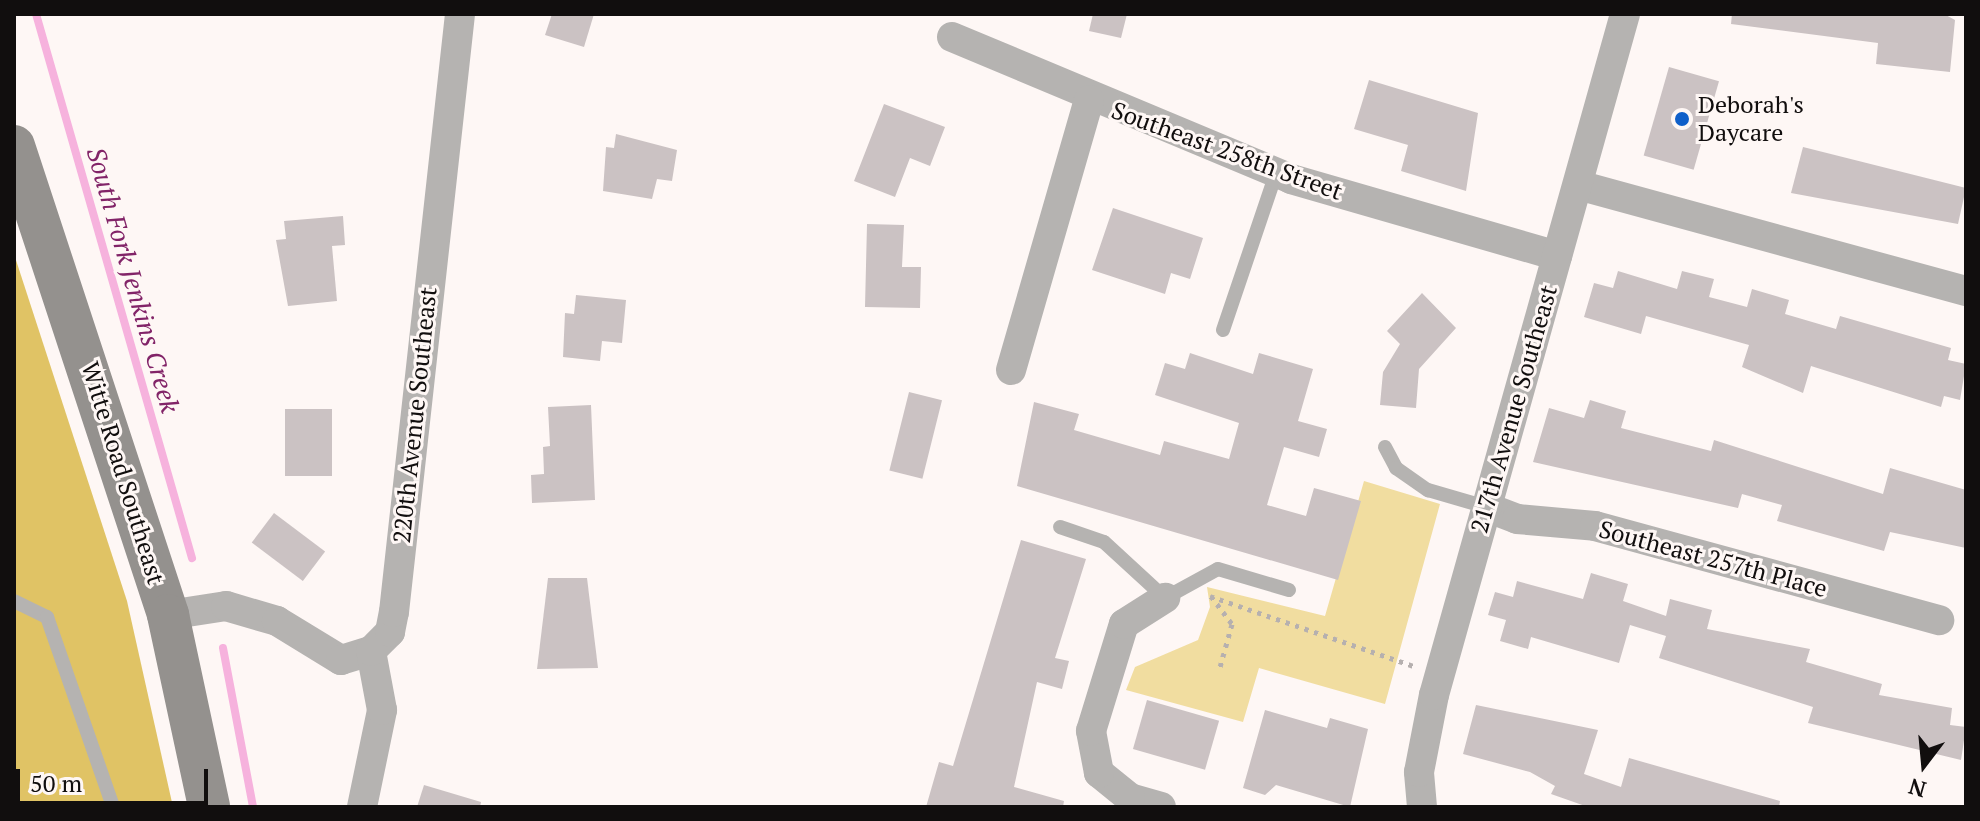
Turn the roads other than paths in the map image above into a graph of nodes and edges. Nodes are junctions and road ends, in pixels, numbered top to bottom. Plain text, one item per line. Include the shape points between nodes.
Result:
1 (460, 14) edge
2 (1625, 14) edge
3 (952, 37) dead end
4 (1089, 100) junction
5 (14, 146) edge
6 (1276, 173) junction
7 (1578, 185) junction
8 (1557, 256) junction
9 (1966, 291) edge
10 (1223, 330) dead end
11 (1011, 370) dead end
12 (1385, 447) dead end
13 (1486, 507) junction
14 (1060, 527) dead end
15 (1289, 590) dead end
16 (1165, 598) junction
17 (14, 601) edge
18 (168, 615) junction
19 (1939, 620) dead end
20 (371, 651) junction
21 (113, 807) edge
22 (209, 807) edge
23 (362, 807) edge
24 (1161, 807) edge
25 (1422, 807) edge

1 - 20 street, 220th Avenue Southeast via 394,612 390,632
2 - 7 street, 217th Avenue Southeast
3 - 4 street, Southeast 258th Street
4 - 6 street, Southeast 258th Street
4 - 11 street
5 - 18 street, Witte Road Southeast
6 - 8 street, Southeast 258th Street
6 - 10 lane
7 - 8 street, 217th Avenue Southeast
7 - 9 street
8 - 13 street, 217th Avenue Southeast
12 - 13 lane via 1396,468 1428,490
13 - 19 street, Southeast 257th Place via 1517,519 1595,526
13 - 25 street, 217th Avenue Southeast via 1419,772
14 - 16 lane via 1104,542
15 - 16 lane via 1218,569
16 - 24 street via 1124,624 1091,731 1099,773 1130,798
17 - 21 lane via 47,617
18 - 20 street via 226,606 277,621 341,660
18 - 22 street, Witte Road Southeast
20 - 23 street via 382,710

